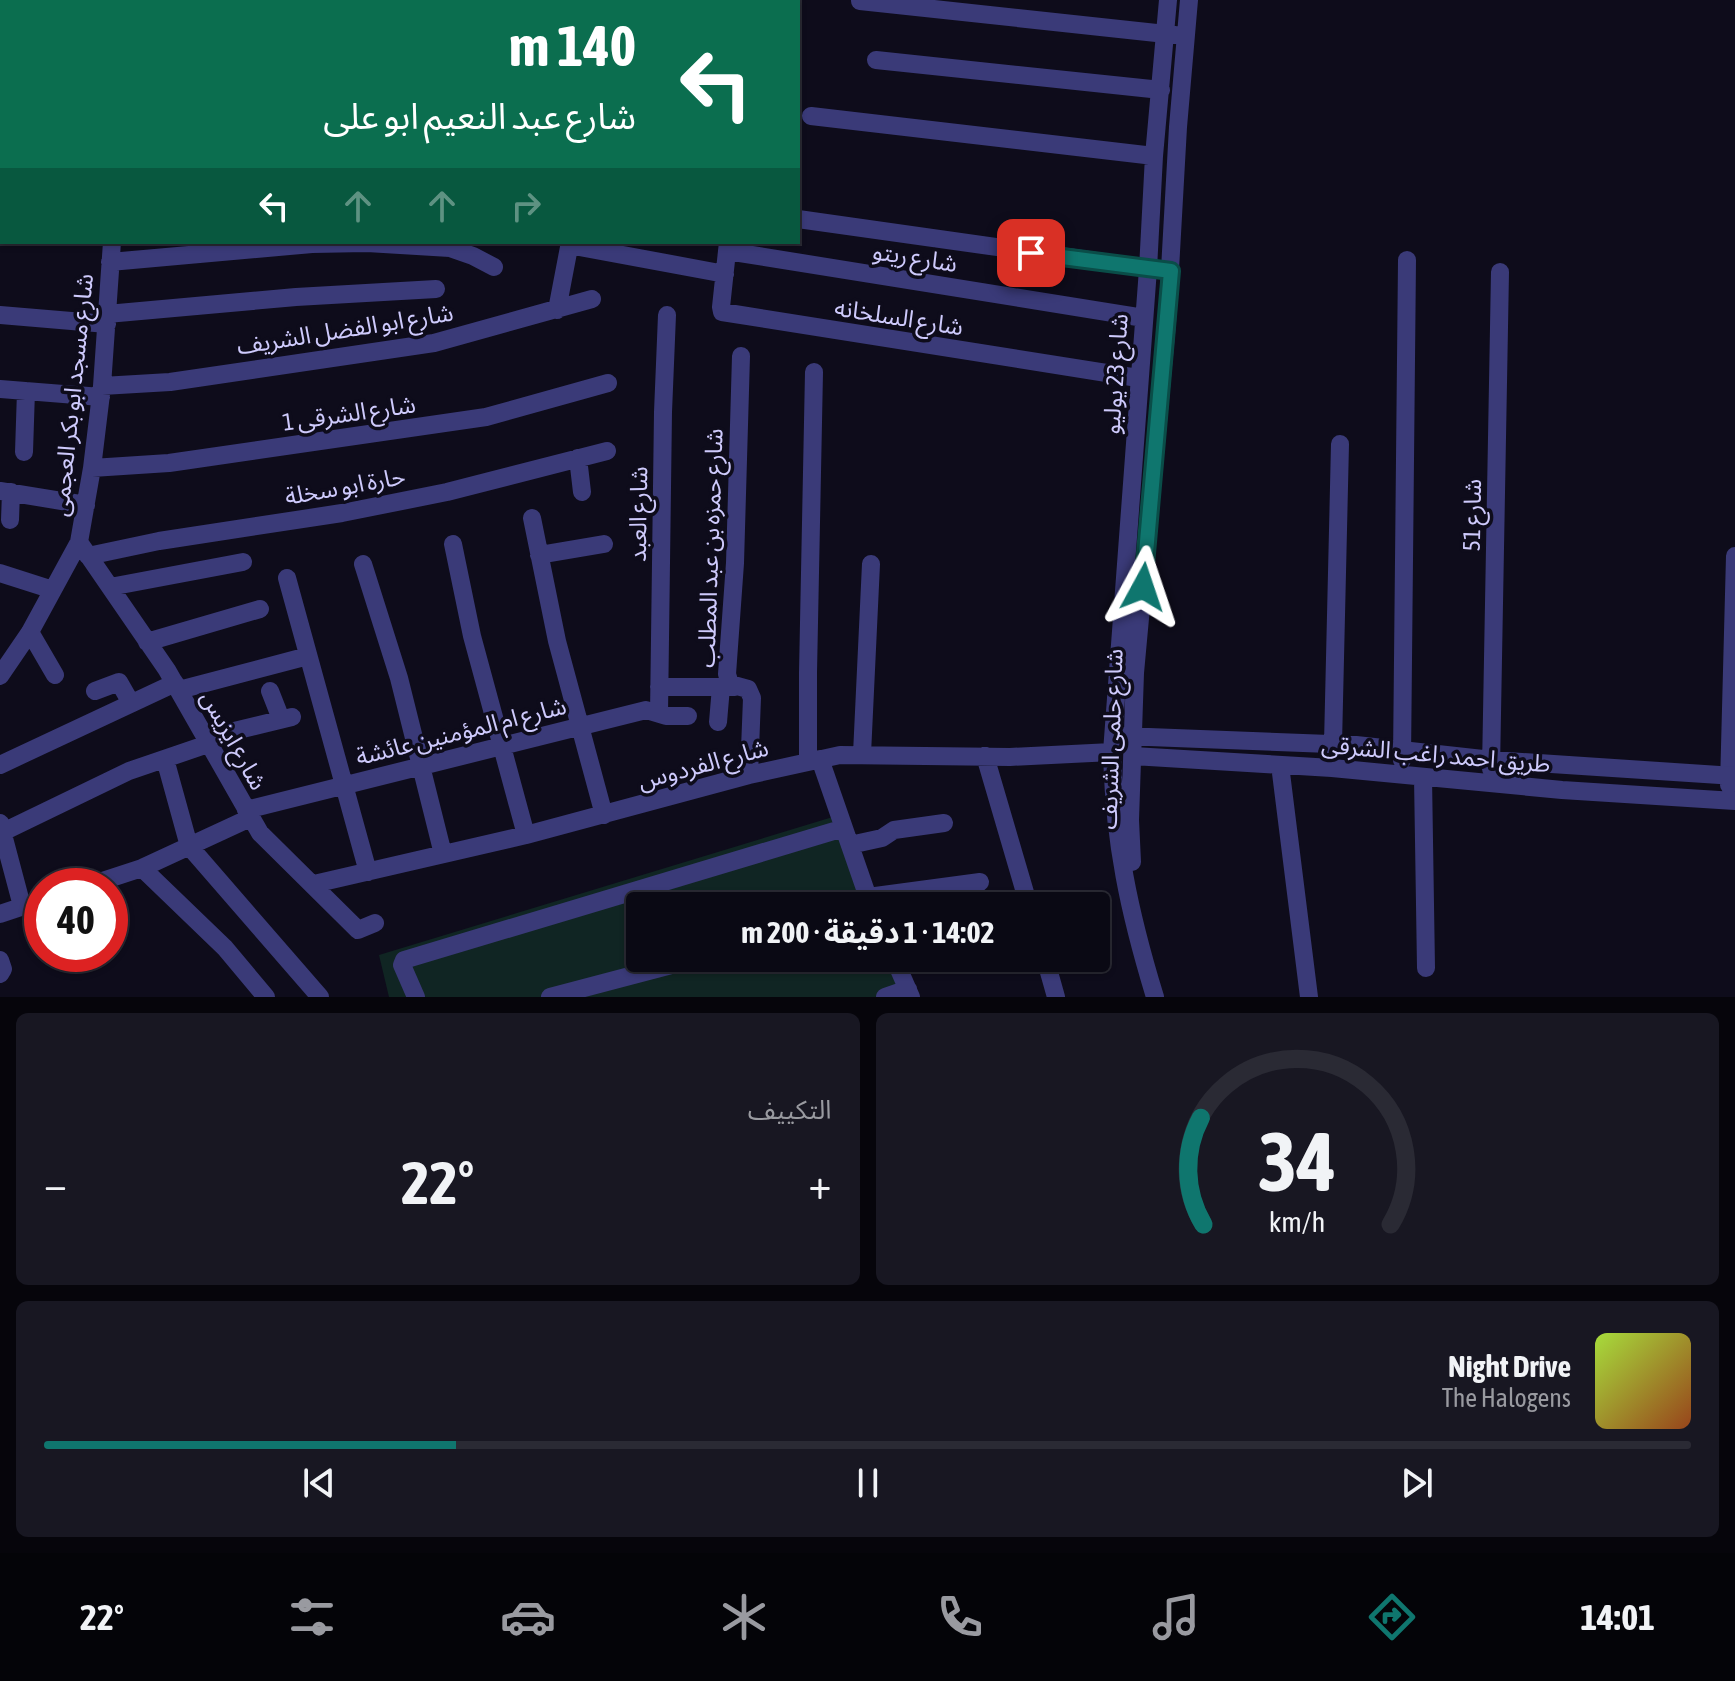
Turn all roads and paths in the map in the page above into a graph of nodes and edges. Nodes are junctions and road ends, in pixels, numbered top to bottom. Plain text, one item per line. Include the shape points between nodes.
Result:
1 (1168, 0) edge
2 (1189, 0) edge
3 (860, 1) edge
4 (1165, 34) junction
5 (1185, 36) junction
6 (876, 60) dead end
7 (1161, 90) junction
8 (811, 116) dead end
9 (1154, 156) junction
10 (800, 219) edge
11 (112, 244) edge
12 (301, 244) edge
13 (421, 244) edge
14 (570, 244) edge
15 (728, 247) edge
16 (1407, 260) dead end
17 (110, 262) junction
18 (494, 267) dead end
19 (1148, 269) junction
20 (1171, 271) junction
21 (1500, 272) dead end
22 (725, 274) junction
23 (436, 289) dead end
24 (592, 299) dead end
25 (557, 310) junction
26 (0, 315) edge
27 (667, 315) dead end
28 (1144, 318) junction
29 (107, 319) junction
30 (741, 356) dead end
31 (814, 372) dead end
32 (1138, 378) junction
33 (608, 383) dead end
34 (0, 389) edge
35 (26, 391) junction
36 (101, 392) junction
37 (1340, 444) dead end
38 (607, 451) dead end
39 (24, 452) dead end
40 (578, 458) junction
41 (92, 468) junction
42 (6, 492) edge
43 (582, 492) dead end
44 (86, 505) junction
45 (532, 518) dead end
46 (10, 520) dead end
47 (453, 544) dead end
48 (604, 544) dead end
49 (84, 549) junction
50 (539, 555) junction
51 (1735, 556) edge
52 (243, 562) dead end
53 (363, 564) dead end
54 (871, 564) dead end
55 (0, 573) edge
56 (287, 578) dead end
57 (110, 587) junction
58 (53, 590) junction
59 (260, 609) dead end
60 (30, 632) junction
61 (147, 642) junction
62 (308, 656) junction
63 (1, 670) edge
64 (55, 675) dead end
65 (177, 686) junction
66 (659, 687) junction
67 (728, 687) junction
68 (95, 691) dead end
69 (270, 691) dead end
70 (131, 703) junction
71 (659, 714) junction
72 (688, 716) dead end
73 (718, 722) dead end
74 (579, 726) junction
75 (1133, 737) junction
76 (207, 741) junction
77 (1113, 744) junction
78 (1333, 744) junction
79 (500, 746) junction
80 (1402, 749) junction
81 (862, 754) junction
82 (985, 756) junction
83 (1133, 756) junction
84 (165, 759) junction
85 (814, 760) junction
86 (1492, 760) junction
87 (0, 765) edge
88 (422, 765) junction
89 (1280, 765) junction
90 (749, 775) junction
91 (1402, 775) junction
92 (1122, 776) junction
93 (1732, 776) edge
94 (1423, 777) junction
95 (1489, 784) junction
96 (343, 785) junction
97 (1732, 800) edge
98 (248, 814) junction
99 (604, 815) junction
100 (944, 823) dead end
101 (1, 828) edge
102 (526, 835) junction
103 (847, 837) junction
104 (189, 846) junction
105 (443, 854) junction
106 (142, 868) junction
107 (368, 872) junction
108 (128, 873) edge
109 (980, 882) dead end
110 (314, 884) junction
111 (866, 892) edge
112 (924, 892) edge
113 (1025, 892) edge
114 (22, 906) joint
115 (0, 914) edge
116 (375, 923) dead end
117 (0, 960) edge
118 (1426, 968) dead end
119 (645, 972) edge
120 (901, 972) edge
121 (1049, 972) edge
122 (0, 974) edge
123 (910, 993) edge
124 (265, 997) edge
125 (320, 997) edge
126 (416, 997) edge
127 (550, 997) edge
128 (885, 997) edge
129 (1056, 997) edge
130 (1155, 997) edge
131 (1165, 997) edge
132 (1309, 997) edge

1 - 4 street, شارع 23 يوليو
2 - 5 street, شارع حلمى الشريف
3 - 4 street
4 - 5 street
4 - 7 street, شارع 23 يوليو
5 - 20 street, شارع حلمى الشريف
6 - 7 street
7 - 9 street, شارع 23 يوليو
8 - 9 street
9 - 19 street, شارع 23 يوليو
10 - 19 street
11 - 17 street, شارع مسجد ابو بكر العجمى
12 - 17 street
13 - 18 street via 450,248
14 - 22 street
14 - 25 street
15 - 22 street, شارع السلخانه
15 - 28 street, شارع ريتو
16 - 80 street
17 - 29 street, شارع مسجد ابو بكر العجمى
19 - 20 street
19 - 28 street, شارع 23 يوليو
20 - 75 street, شارع حلمى الشريف
21 - 86 street, شارع 51
22 - 32 street, شارع السلخانه via 722,312
23 - 29 street via 296,297
24 - 25 street, شارع ابو الفضل الشريف
25 - 36 street, شارع ابو الفضل الشريف via 434,343
26 - 29 street
27 - 66 street, شارع العبد
28 - 32 street, شارع 23 يوليو
29 - 36 street, شارع مسجد ابو بكر العجمى
30 - 67 street, شارع حمزه بن عبد المطلب
31 - 85 street
32 - 77 street, شارع 23 يوليو
33 - 41 street, شارع الشرقى 1 via 486,417 169,463
34 - 35 street, شارع ابو الفضل الشريف
35 - 36 street, شارع ابو الفضل الشريف
35 - 39 street
36 - 41 street, شارع مسجد ابو بكر العجمى
37 - 78 street
38 - 40 street, حارة ابو سخلة
40 - 43 street
40 - 49 street, حارة ابو سخلة via 342,513
41 - 44 street, شارع مسجد ابو بكر العجمى
42 - 44 street
42 - 46 street
44 - 49 street, شارع مسجد ابو بكر العجمى
45 - 50 street
47 - 79 street
48 - 50 street
49 - 57 street, شارع ايزيس
49 - 58 street, شارع مسجد ابو بكر العجمى
50 - 74 street
51 - 93 street
52 - 57 street
53 - 88 street
54 - 81 street
55 - 58 street
56 - 62 street
57 - 61 street, شارع ايزيس
58 - 60 street, شارع مسجد ابو بكر العجمى
59 - 61 street
60 - 63 street, شارع مسجد ابو بكر العجمى
60 - 64 street
61 - 65 street, شارع ايزيس
62 - 65 street
62 - 96 street
65 - 70 street
65 - 76 street, شارع ايزيس
66 - 67 street
66 - 71 street, شارع العبد
67 - 73 street
67 - 90 street, شارع حمزه بن عبد المطلب via 748,689 752,698
68 - 70 street via 119,682
69 - 76 street via 287,718
70 - 87 street
71 - 72 street, شارع ام المؤمنين عائشة
71 - 74 street, شارع ام المؤمنين عائشة via 646,710
74 - 79 street, شارع ام المؤمنين عائشة
74 - 99 street
75 - 77 street, شارع الفردوس
75 - 78 street, شارع الفردوس
75 - 83 street, شارع حلمى الشريف
76 - 84 street
76 - 98 street, شارع ايزيس
77 - 82 street, شارع الفردوس
77 - 92 street, شارع حلمى الشريف
78 - 80 street, شارع الفردوس
79 - 88 street, شارع ام المؤمنين عائشة
79 - 102 street
80 - 86 street, شارع الفردوس
80 - 91 street
81 - 82 street, شارع الفردوس
81 - 85 street, شارع الفردوس
82 - 113 street
83 - 89 street, طريق احمد راغب الشرقى
83 - 92 street, شارع حلمى الشريف
84 - 101 street
84 - 104 street
85 - 90 street, شارع الفردوس
85 - 103 street
86 - 93 street, شارع الفردوس
86 - 95 street, شارع 51
88 - 96 street, شارع ام المؤمنين عائشة
88 - 105 street
89 - 91 street, طريق احمد راغب الشرقى
89 - 132 street
90 - 99 street, شارع الفردوس
91 - 94 street, طريق احمد راغب الشرقى
92 - 130 street, شارع حلمى الشريف via 1126,893
92 - 131 street, شارع حلمى الشريف via 1137,893
93 - 97 street
94 - 95 street, طريق احمد راغب الشرقى
94 - 118 street
95 - 97 street, طريق احمد راغب الشرقى
96 - 98 street, شارع ام المؤمنين عائشة
96 - 107 street
98 - 104 street, شارع ام المؤمنين عائشة
98 - 110 street, شارع ايزيس
99 - 102 street, شارع الفردوس
100 - 103 street via 894,830 882,838
101 - 114 street
102 - 105 street, شارع الفردوس
103 - 111 street
103 - 126 street via 404,960
104 - 106 street, شارع ام المؤمنين عائشة
104 - 125 street
105 - 107 street, شارع الفردوس
106 - 108 street, شارع ام المؤمنين عائشة
106 - 124 street via 225,948
107 - 110 street, شارع الفردوس
109 - 112 street
110 - 116 street, شارع ايزيس via 358,930
114 - 115 street
117 - 122 street
119 - 127 street
120 - 123 street
121 - 129 street
123 - 128 street

